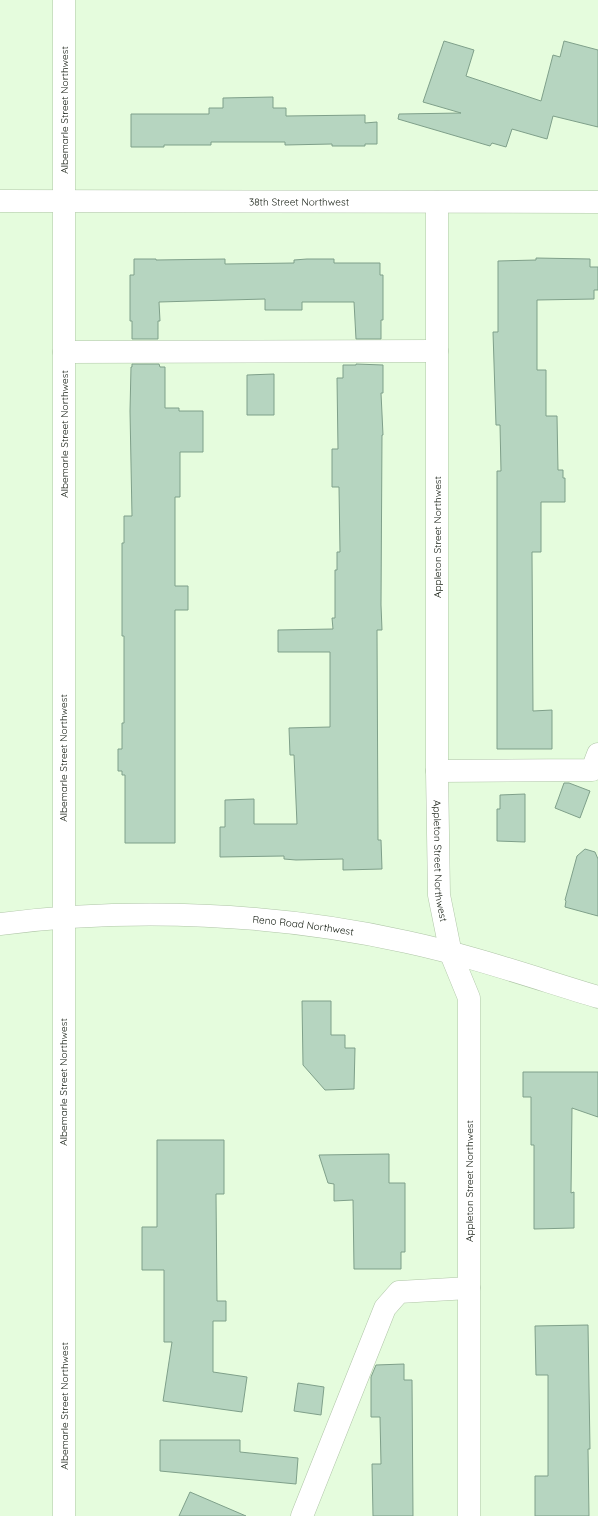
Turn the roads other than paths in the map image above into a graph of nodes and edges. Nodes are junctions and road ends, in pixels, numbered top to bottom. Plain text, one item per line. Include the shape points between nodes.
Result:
1 (64, 0) edge
2 (0, 201) edge
3 (64, 201) junction
4 (437, 202) junction
5 (598, 202) edge
6 (437, 351) junction
7 (64, 352) junction
8 (596, 765) edge
9 (437, 771) junction
10 (64, 918) junction
11 (0, 924) edge
12 (451, 954) junction
13 (598, 997) edge
14 (469, 1288) junction
15 (64, 1516) edge
16 (302, 1516) edge
17 (469, 1516) edge

1 - 3 street, Albemarle Street Northwest
2 - 3 street, 38th Street Northwest
3 - 4 street, 38th Street Northwest
3 - 7 street, Albemarle Street Northwest
4 - 5 street, 38th Street Northwest
4 - 6 street, Appleton Street Northwest
6 - 7 street
6 - 9 street, Appleton Street Northwest
7 - 10 street, Albemarle Street Northwest
8 - 9 street
9 - 12 street, Appleton Street Northwest via 438,895
10 - 11 street, Reno Road Northwest
10 - 12 street, Reno Road Northwest via 169,916 275,921 375,935
10 - 15 street, Albemarle Street Northwest
12 - 13 street, Reno Road Northwest
12 - 14 street, Appleton Street Northwest via 469,998
14 - 16 street via 399,1292 384,1308
14 - 17 street, Appleton Street Northwest

